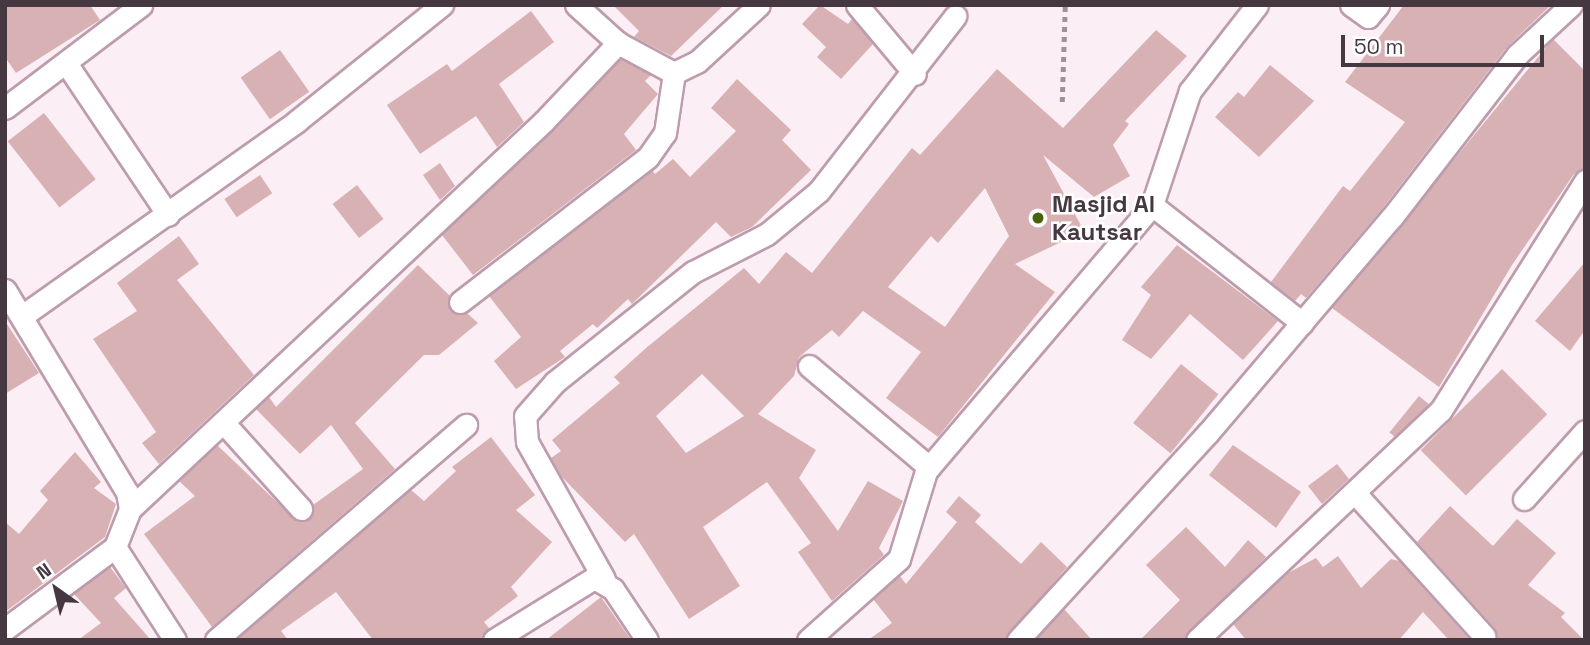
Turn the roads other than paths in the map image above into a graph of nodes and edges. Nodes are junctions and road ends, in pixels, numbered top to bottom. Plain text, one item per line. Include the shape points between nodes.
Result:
1 (141, 5) edge
2 (442, 5) edge
3 (576, 5) edge
4 (759, 5) edge
5 (857, 5) edge
6 (1257, 5) edge
7 (1351, 5) edge
8 (1378, 5) edge
9 (1571, 5) edge
10 (955, 16) dead end
11 (618, 43) junction
12 (66, 63) junction
13 (674, 73) junction
14 (915, 74) junction
15 (5, 108) edge
16 (1585, 181) edge
17 (1152, 205) junction
18 (168, 215) junction
19 (5, 290) edge
20 (460, 302) dead end
21 (22, 316) junction
22 (1302, 323) junction
23 (809, 366) dead end
24 (223, 422) junction
25 (466, 425) dead end
26 (1585, 431) edge
27 (929, 467) junction
28 (1355, 493) junction
29 (1524, 499) dead end
30 (130, 509) junction
31 (301, 509) dead end
32 (115, 547) junction
33 (604, 579) junction
34 (5, 629) edge
35 (1484, 636) dead end
36 (175, 640) edge
37 (216, 640) edge
38 (494, 640) edge
39 (647, 640) edge
40 (808, 640) edge
41 (1018, 640) edge
42 (1197, 640) edge

1 - 12 street
2 - 18 street
3 - 11 street
4 - 13 street via 697,62
5 - 14 street
6 - 17 street via 1190,90
7 - 8 street via 1368,17
9 - 22 street via 1517,55
10 - 14 street
11 - 13 street
11 - 24 street via 544,121
12 - 15 street
12 - 18 street
13 - 20 street via 665,133 648,157
14 - 33 street via 819,191 767,234 683,280 555,382 525,416 527,442
16 - 28 street via 1441,410
17 - 22 street
17 - 27 street
18 - 21 street
19 - 21 street
21 - 30 street via 90,424
22 - 41 street
23 - 27 street
24 - 30 street
24 - 31 street
25 - 37 street
26 - 29 street
27 - 40 street via 899,559
28 - 35 street
28 - 42 street
30 - 32 street
32 - 34 street
32 - 36 street
33 - 38 street via 575,587
33 - 39 street

